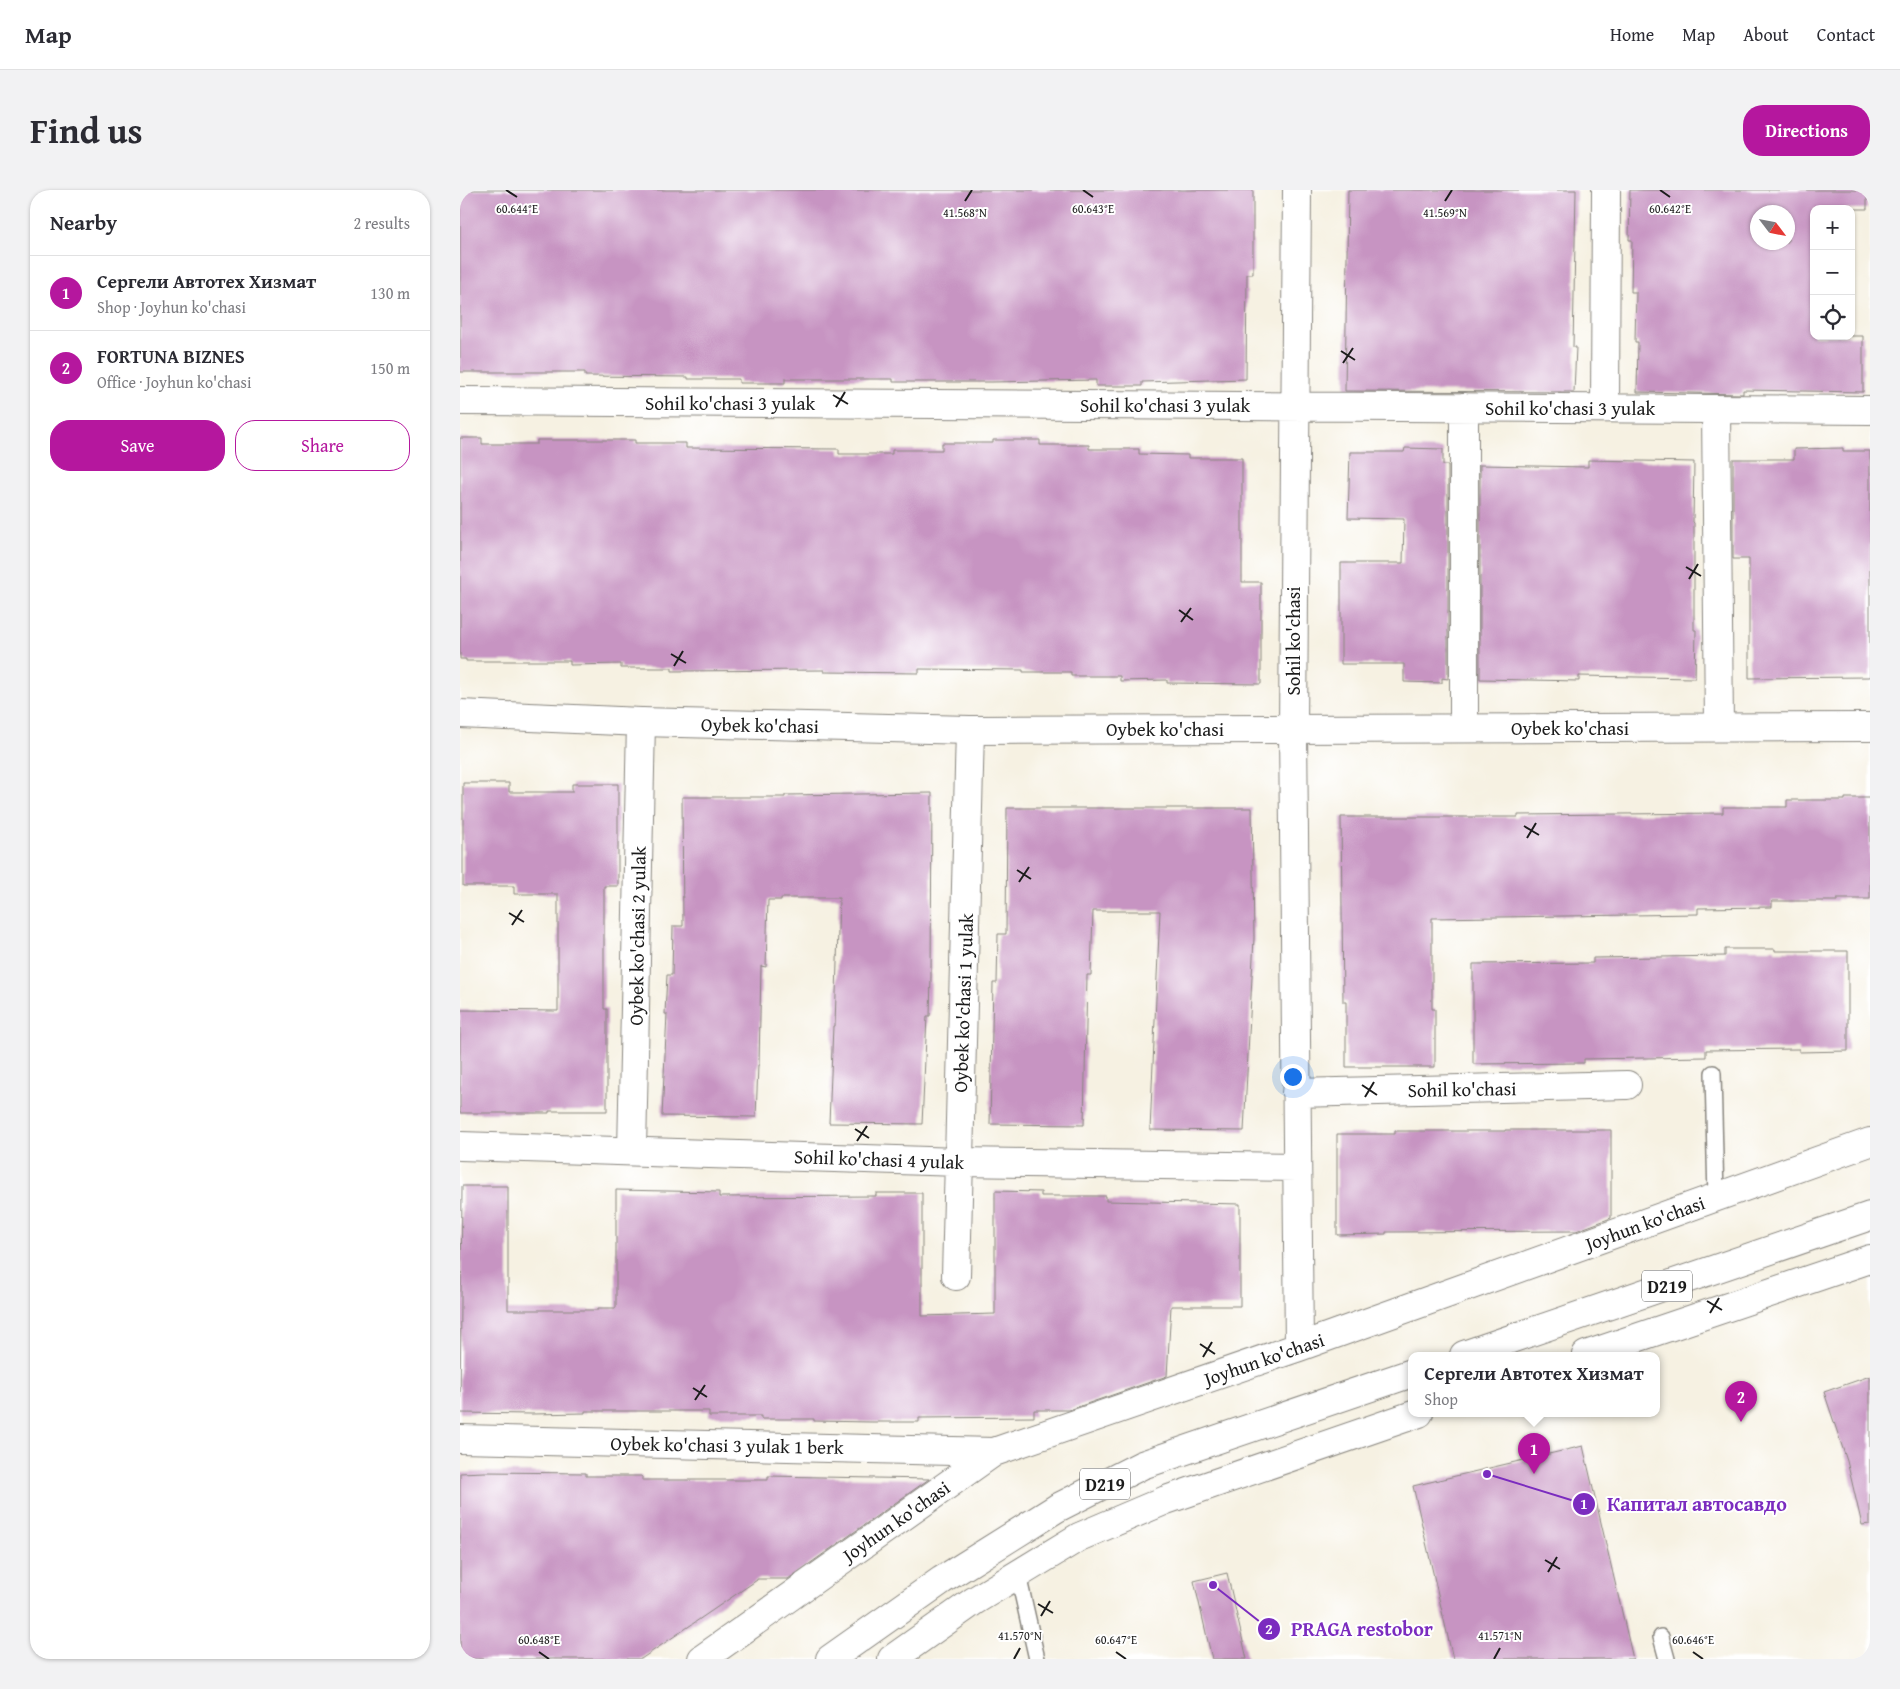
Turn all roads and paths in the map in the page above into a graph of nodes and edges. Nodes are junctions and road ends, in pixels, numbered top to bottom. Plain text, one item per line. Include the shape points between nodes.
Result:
1 (1297, 190) edge
2 (1606, 190) edge
3 (460, 401) edge
4 (1294, 406) junction
5 (1464, 407) junction
6 (1605, 408) junction
7 (1716, 409) junction
8 (1870, 410) edge
9 (460, 714) edge
10 (641, 722) junction
11 (1870, 727) edge
12 (1464, 728) junction
13 (1719, 728) junction
14 (1293, 729) junction
15 (970, 730) junction
16 (1713, 1073) dead end
17 (1627, 1085) dead end
18 (1296, 1093) junction
19 (1870, 1142) edge
20 (460, 1146) edge
21 (632, 1151) junction
22 (959, 1162) junction
23 (1297, 1168) junction
24 (1716, 1198) junction
25 (1870, 1216) edge
26 (1870, 1259) edge
27 (956, 1276) dead end
28 (1299, 1347) junction
29 (1473, 1352) edge
30 (1595, 1352) edge
31 (1408, 1374) edge
32 (1408, 1417) edge
33 (460, 1439) edge
34 (994, 1452) junction
35 (1018, 1575) junction
36 (1661, 1637) dead end
37 (702, 1659) edge
38 (830, 1659) edge
39 (892, 1659) edge
40 (1037, 1659) edge
41 (1667, 1659) edge

1 - 4 street, Sohil ko'chasi
2 - 6 street
3 - 4 street, Sohil ko'chasi 3 yulak
4 - 5 street, Sohil ko'chasi 3 yulak
4 - 14 street, Sohil ko'chasi
5 - 6 street, Sohil ko'chasi 3 yulak
5 - 12 street
6 - 7 street, Sohil ko'chasi 3 yulak
7 - 8 street, Sohil ko'chasi 3 yulak
7 - 13 street
9 - 10 street, Oybek ko'chasi
10 - 15 street, Oybek ko'chasi
10 - 21 street, Oybek ko'chasi 2 yulak
11 - 13 street, Oybek ko'chasi
12 - 13 street, Oybek ko'chasi
12 - 14 street, Oybek ko'chasi
14 - 15 street, Oybek ko'chasi
14 - 18 street, Sohil ko'chasi
15 - 22 street, Oybek ko'chasi 1 yulak
16 - 24 lane
17 - 18 street, Sohil ko'chasi
18 - 23 street, Sohil ko'chasi
19 - 24 street, Joyhun ko'chasi
20 - 21 street, Sohil ko'chasi 4 yulak
21 - 22 street, Sohil ko'chasi 4 yulak
22 - 23 street, Sohil ko'chasi 4 yulak
22 - 27 street, Oybek ko'chasi 1 yulak
23 - 28 street, Sohil ko'chasi
24 - 28 street, Joyhun ko'chasi
25 - 29 street, D219
26 - 30 street, D219
28 - 34 street, Joyhun ko'chasi
31 - 38 street, D219 via 1142,1465 1057,1508 942,1580
32 - 35 street, D219 via 1166,1500 1080,1538
33 - 34 street, Oybek ko'chasi 3 yulak 1 berk
34 - 37 street, Joyhun ko'chasi
35 - 39 street, D219 via 974,1601
35 - 40 lane
36 - 41 lane

